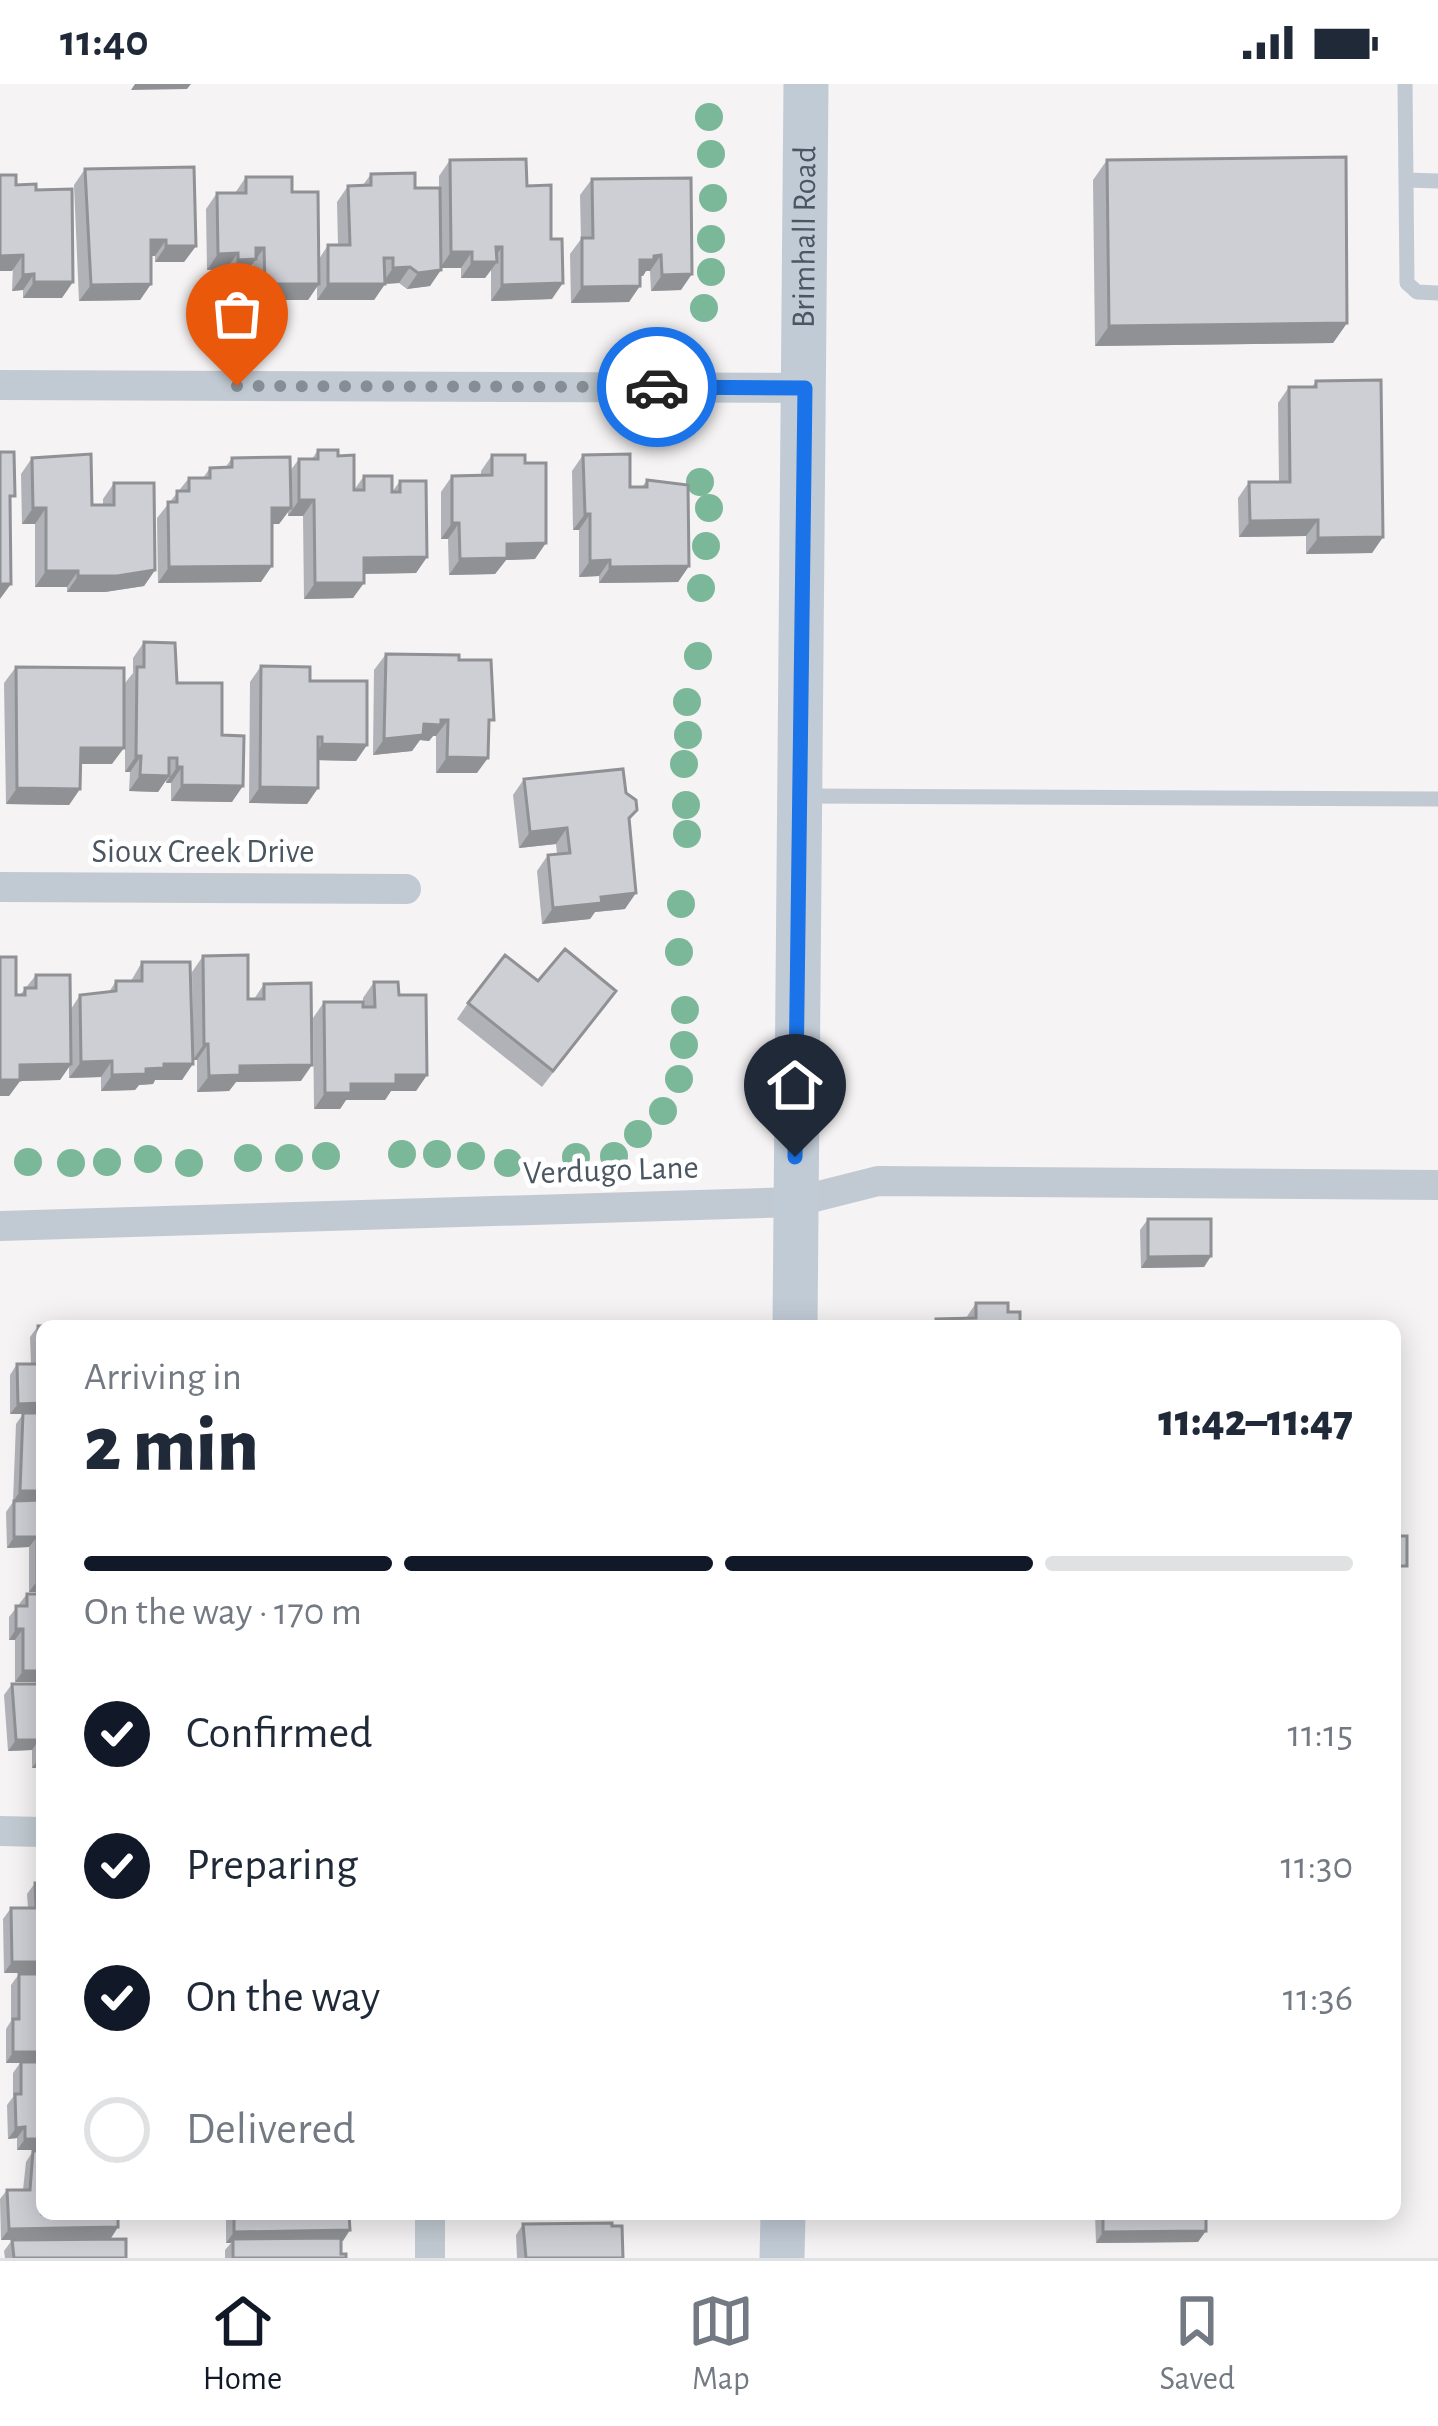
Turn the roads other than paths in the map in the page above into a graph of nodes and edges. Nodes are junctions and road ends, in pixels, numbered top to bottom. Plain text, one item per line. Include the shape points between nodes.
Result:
1 (806, 84) edge
2 (1405, 84) edge
3 (1406, 180) junction
4 (1438, 181) edge
5 (1438, 292) edge
6 (0, 385) edge
7 (805, 388) junction
8 (800, 796) junction
9 (1438, 799) edge
10 (0, 887) edge
11 (406, 889) dead end
12 (1438, 1185) edge
13 (795, 1202) junction
14 (0, 1226) edge
15 (795, 1320) edge
16 (0, 1832) edge
17 (36, 1832) edge
18 (430, 2220) edge
19 (783, 2220) edge
20 (430, 2258) edge
21 (782, 2258) edge

1 - 7 street, Brimhall Road
2 - 3 lane
3 - 4 lane
3 - 5 lane via 1407,283
6 - 7 street
7 - 8 street, Brimhall Road
8 - 9 lane
8 - 13 street, Brimhall Road
10 - 11 street, Sioux Creek Drive
12 - 13 street, Verdugo Lane via 878,1181
13 - 14 street, Verdugo Lane
13 - 15 street, Brimhall Road
16 - 17 street
18 - 20 street
19 - 21 street

